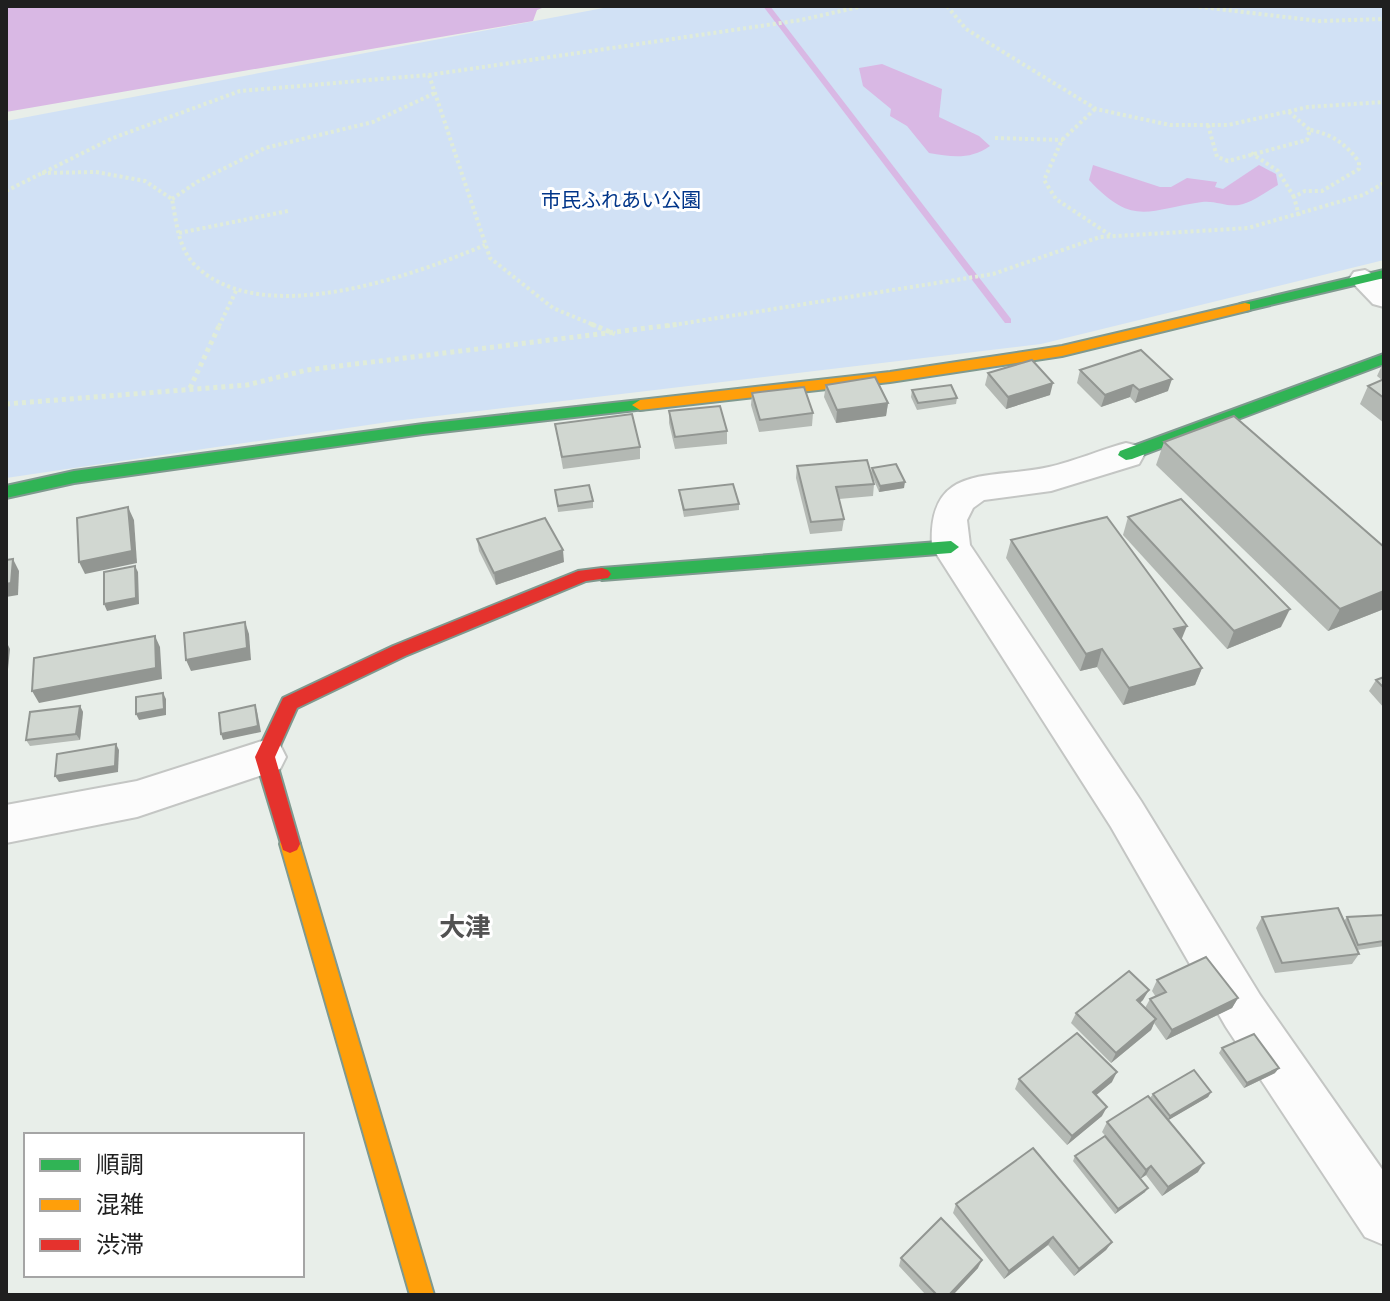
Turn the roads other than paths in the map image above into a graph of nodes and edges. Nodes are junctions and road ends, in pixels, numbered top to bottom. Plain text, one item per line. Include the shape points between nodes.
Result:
1 (1378, 283) edge
2 (1384, 359) edge
3 (1126, 455) joint
4 (6, 492) edge
5 (951, 547) junction
6 (265, 757) junction
7 (6, 824) edge
8 (1384, 1218) edge
9 (422, 1295) edge

1 - 4 street via 1062,351 890,377 408,431 74,477
2 - 3 street
3 - 5 street via 1051,479 975,489 958,500 949,520
5 - 6 street via 584,575 399,651 290,703
5 - 8 street via 1126,814 1243,1011
6 - 7 street via 137,799
6 - 9 street

